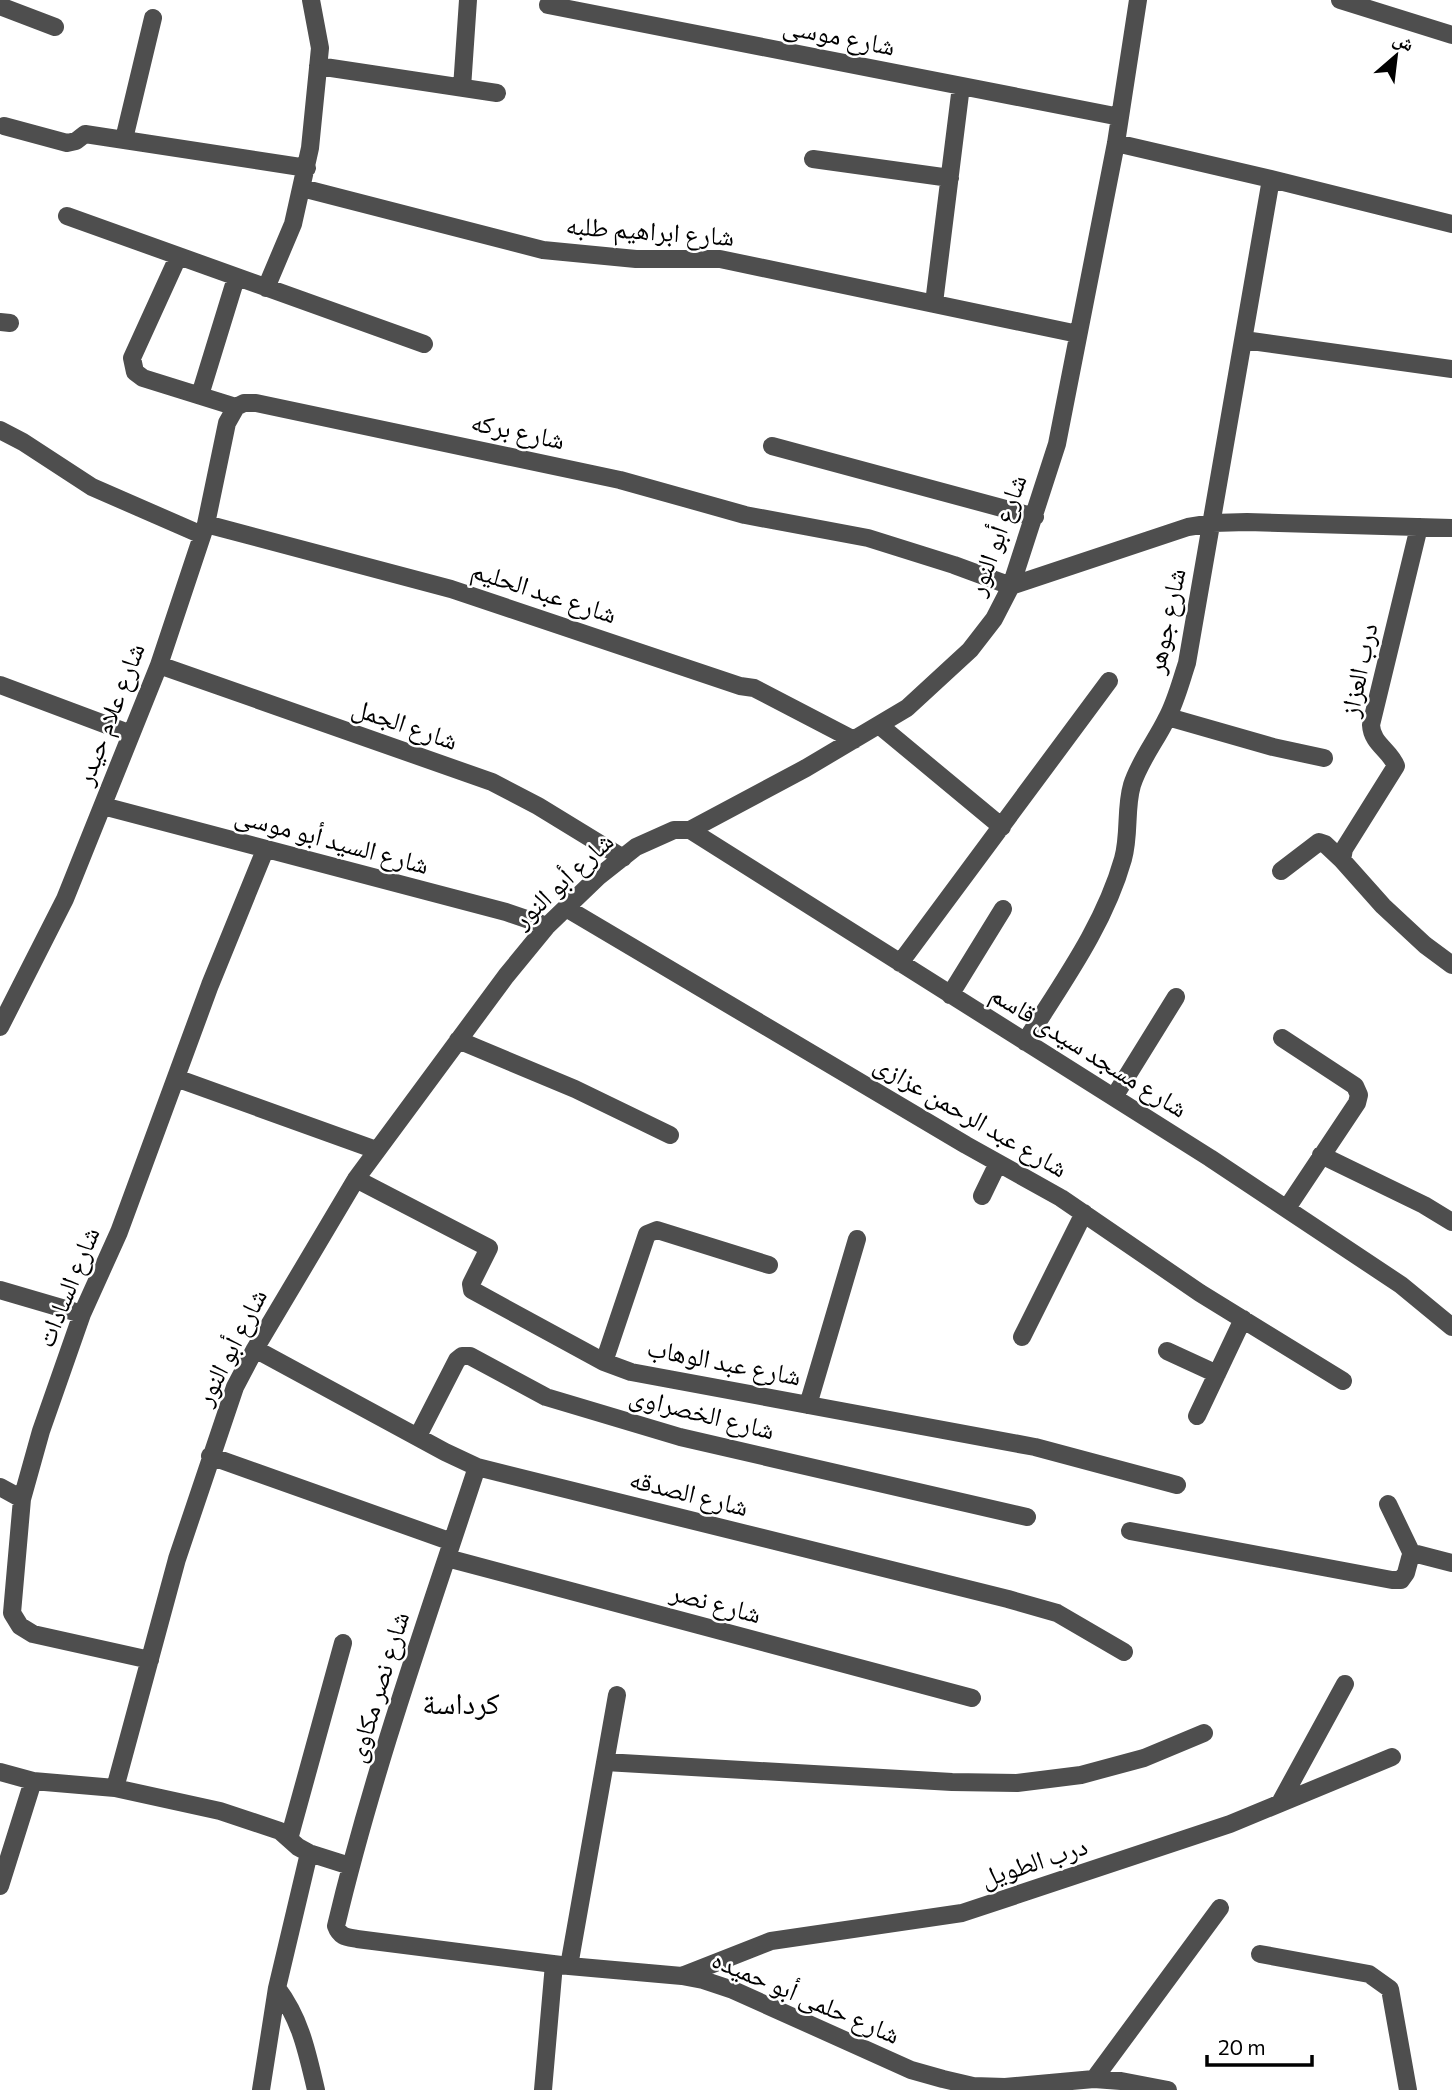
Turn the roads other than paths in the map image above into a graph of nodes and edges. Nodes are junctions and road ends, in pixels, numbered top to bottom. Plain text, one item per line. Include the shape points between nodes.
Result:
1 (311, 0) edge
2 (468, 0) edge
3 (1138, 0) edge
4 (1340, 0) edge
5 (548, 5) dead end
6 (0, 6) edge
7 (153, 18) dead end
8 (55, 27) dead end
9 (1452, 35) edge
10 (318, 66) junction
11 (961, 86) junction
12 (463, 88) junction
13 (497, 93) dead end
14 (1120, 117) junction
15 (4, 125) dead end
16 (124, 139) junction
17 (1116, 143) junction
18 (813, 159) dead end
19 (307, 167) junction
20 (950, 177) junction
21 (1272, 179) junction
22 (302, 188) junction
23 (67, 216) dead end
24 (1452, 224) edge
25 (178, 257) junction
26 (236, 278) junction
27 (266, 288) junction
28 (934, 303) junction
29 (1079, 334) junction
30 (1244, 340) junction
31 (424, 344) dead end
32 (1452, 369) edge
33 (200, 395) junction
34 (236, 407) junction
35 (0, 430) edge
36 (772, 446) dead end
37 (1035, 517) junction
38 (1213, 523) junction
39 (1419, 527) junction
40 (1452, 528) edge
41 (204, 529) junction
42 (1011, 586) junction
43 (159, 665) junction
44 (1109, 681) dead end
45 (0, 685) edge
46 (1168, 717) junction
47 (879, 725) junction
48 (131, 734) junction
49 (854, 740) junction
50 (1324, 758) dead end
51 (103, 806) junction
52 (1002, 827) junction
53 (690, 830) junction
54 (265, 850) junction
55 (623, 858) junction
56 (1342, 860) junction
57 (1281, 871) dead end
58 (566, 908) junction
59 (1003, 909) dead end
60 (547, 926) junction
61 (900, 963) junction
62 (1452, 965) edge
63 (950, 995) junction
64 (1176, 997) dead end
65 (0, 1027) edge
66 (1282, 1038) dead end
67 (458, 1040) junction
68 (1025, 1042) junction
69 (176, 1078) junction
70 (1114, 1097) junction
71 (670, 1135) dead end
72 (376, 1150) junction
73 (1321, 1155) junction
74 (998, 1163) junction
75 (356, 1179) junction
76 (982, 1196) dead end
77 (1287, 1208) junction
78 (1084, 1213) junction
79 (1451, 1220) edge
80 (857, 1239) dead end
81 (769, 1265) dead end
82 (0, 1290) edge
83 (82, 1314) junction
84 (1243, 1319) junction
85 (1452, 1327) edge
86 (1022, 1337) dead end
87 (255, 1349) junction
88 (1167, 1351) dead end
89 (604, 1362) junction
90 (1217, 1374) junction
91 (1343, 1381) dead end
92 (808, 1405) junction
93 (1197, 1416) dead end
94 (418, 1436) junction
95 (211, 1455) junction
96 (477, 1467) junction
97 (1177, 1485) dead end
98 (0, 1487) edge
99 (22, 1499) junction
100 (1388, 1504) dead end
101 (1027, 1517) dead end
102 (1130, 1531) dead end
103 (450, 1550) junction
104 (1413, 1556) junction
105 (1452, 1563) edge
106 (343, 1643) dead end
107 (1124, 1652) dead end
108 (150, 1660) junction
109 (1345, 1684) dead end
110 (617, 1695) dead end
111 (972, 1698) dead end
112 (1204, 1733) dead end
113 (1392, 1756) dead end
114 (605, 1762) junction
115 (0, 1772) edge
116 (33, 1781) junction
117 (116, 1788) junction
118 (1280, 1803) junction
119 (289, 1839) junction
120 (309, 1853) junction
121 (350, 1866) junction
122 (0, 1886) edge
123 (1220, 1908) dead end
124 (336, 1926) joint
125 (1260, 1954) dead end
126 (561, 1965) junction
127 (682, 1976) junction
128 (277, 1988) junction
129 (1094, 2079) junction
130 (931, 2083) edge
131 (261, 2090) edge
132 (316, 2090) edge
133 (543, 2090) edge
134 (1168, 2090) edge
135 (1408, 2090) edge

1 - 10 street via 320,48
2 - 12 street
3 - 14 street, شارع أبو النور
4 - 9 street
5 - 11 street, شارع موسى
6 - 8 street
7 - 16 street
10 - 12 street
10 - 19 street
11 - 14 street, شارع موسى
11 - 20 street
12 - 13 street
14 - 17 street, شارع أبو النور
15 - 16 street via 66,143 85,134
16 - 19 street
17 - 21 street
17 - 29 street, شارع أبو النور
18 - 20 street
19 - 22 street
20 - 28 street
21 - 24 street
21 - 30 street, شارع جوهر
22 - 27 street via 293,224
22 - 28 street, شارع ابراهيم طلبه via 543,250 636,259 720,258
23 - 25 street
25 - 26 street
25 - 33 street, شارع بركه via 132,358 132,368 143,378
26 - 27 street
26 - 33 street
27 - 31 street
28 - 29 street, شارع ابراهيم طلبه
29 - 37 street, شارع أبو النور via 1057,444
30 - 32 street
30 - 38 street, شارع جوهر
33 - 34 street, شارع بركه
34 - 41 street, شارع علام حيدر via 227,423
34 - 42 street, شارع بركه via 256,403 620,480 745,515 868,538
35 - 41 street, شارع عبد الحليم via 92,487
36 - 37 street
37 - 42 street, شارع أبو النور
38 - 39 street
38 - 42 street via 1188,527
38 - 46 street, شارع جوهر via 1187,663
39 - 40 street
39 - 56 street, درب العزاز via 1371,725 1377,743 1396,766 1344,849
41 - 43 street, شارع علام حيدر
41 - 49 street, شارع عبد الحليم via 462,592 761,691
42 - 47 street, شارع أبو النور via 970,650 907,708
43 - 48 street, شارع علام حيدر
43 - 55 street, شارع الجمل via 492,782
44 - 52 street
45 - 48 street
46 - 50 street
46 - 68 street, شارع جوهر via 1132,784 1124,856 1112,894 1096,929
47 - 49 street, شارع أبو النور
47 - 52 street
48 - 51 street, شارع علام حيدر
49 - 53 street, شارع أبو النور
51 - 54 street, شارع السيد أبو موسى
51 - 65 street, شارع علام حيدر via 65,899
52 - 61 street
53 - 55 street, شارع أبو النور via 674,830
53 - 61 street, شارع مسجد سيدى قاسم
54 - 60 street, شارع السيد أبو موسى
54 - 69 street, شارع السادات
55 - 58 street, شارع أبو النور
56 - 57 street via 1319,842
56 - 62 street via 1383,906
58 - 60 street, شارع أبو النور
58 - 74 street, شارع عبد الرحمن عزازى
59 - 63 street
60 - 67 street, شارع أبو النور
61 - 63 street, شارع مسجد سيدى قاسم
63 - 68 street, شارع مسجد سيدى قاسم
64 - 70 street
66 - 73 street via 1358,1090 1357,1103
67 - 71 street
67 - 72 street, شارع أبو النور
68 - 70 street, شارع مسجد سيدى قاسم
69 - 72 street
69 - 83 street, شارع السادات via 119,1232
70 - 77 street, شارع مسجد سيدى قاسم
72 - 75 street, شارع أبو النور
73 - 77 street
73 - 79 street
74 - 76 street
74 - 78 street, شارع عبد الرحمن عزازى
75 - 87 street, شارع أبو النور
75 - 89 street, شارع عبد الوهاب via 489,1248 472,1290
77 - 85 street, شارع مسجد سيدى قاسم via 1401,1285
78 - 84 street, شارع عبد الرحمن عزازى
78 - 86 street
80 - 92 street
81 - 89 street via 657,1230 650,1232
82 - 83 street
83 - 99 street, شارع السادات
84 - 90 street
84 - 91 street, شارع عبد الرحمن عزازى
87 - 94 street, شارع الصدقه
87 - 95 street, شارع أبو النور
88 - 90 street
89 - 92 street, شارع عبد الوهاب via 631,1372
90 - 93 street
92 - 97 street, شارع عبد الوهاب via 1035,1447
94 - 96 street, شارع الصدقه
94 - 101 street, شارع الخصراوى via 457,1360 470,1356 546,1397 680,1437
95 - 103 street, شارع نصر
95 - 108 street, شارع أبو النور
96 - 103 street, شارع نصر مكاوى
96 - 107 street, شارع الصدقه via 1057,1613
98 - 99 street
99 - 108 street, شارع السادات via 16,1539 15,1620 33,1634
100 - 104 street
102 - 104 street via 1392,1580 1401,1580
103 - 111 street, شارع نصر
103 - 121 street, شارع نصر مكاوى
104 - 105 street
106 - 119 street
108 - 117 street, شارع أبو النور
109 - 118 street
110 - 114 street
112 - 114 street via 1144,1758 1082,1775 1017,1783
113 - 118 street, درب الطويل
114 - 126 street
115 - 116 street
116 - 117 street
116 - 122 street
117 - 119 street via 220,1811 280,1831
118 - 127 street, درب الطويل via 1204,1833 962,1913 771,1941
119 - 120 street
120 - 121 street
120 - 128 street
121 - 124 street, شارع نصر مكاوى
123 - 129 street
124 - 126 street, شارع حلمى أبو حميده via 344,1937
125 - 135 street via 1369,1974 1390,1989
126 - 127 street, شارع حلمى أبو حميده
126 - 133 street
127 - 130 street, شارع حلمى أبو حميده via 733,1990
128 - 131 street
128 - 132 street via 292,2008
129 - 130 street, شارع حلمى أبو حميده via 1005,2087
129 - 134 street, شارع حلمى أبو حميده

